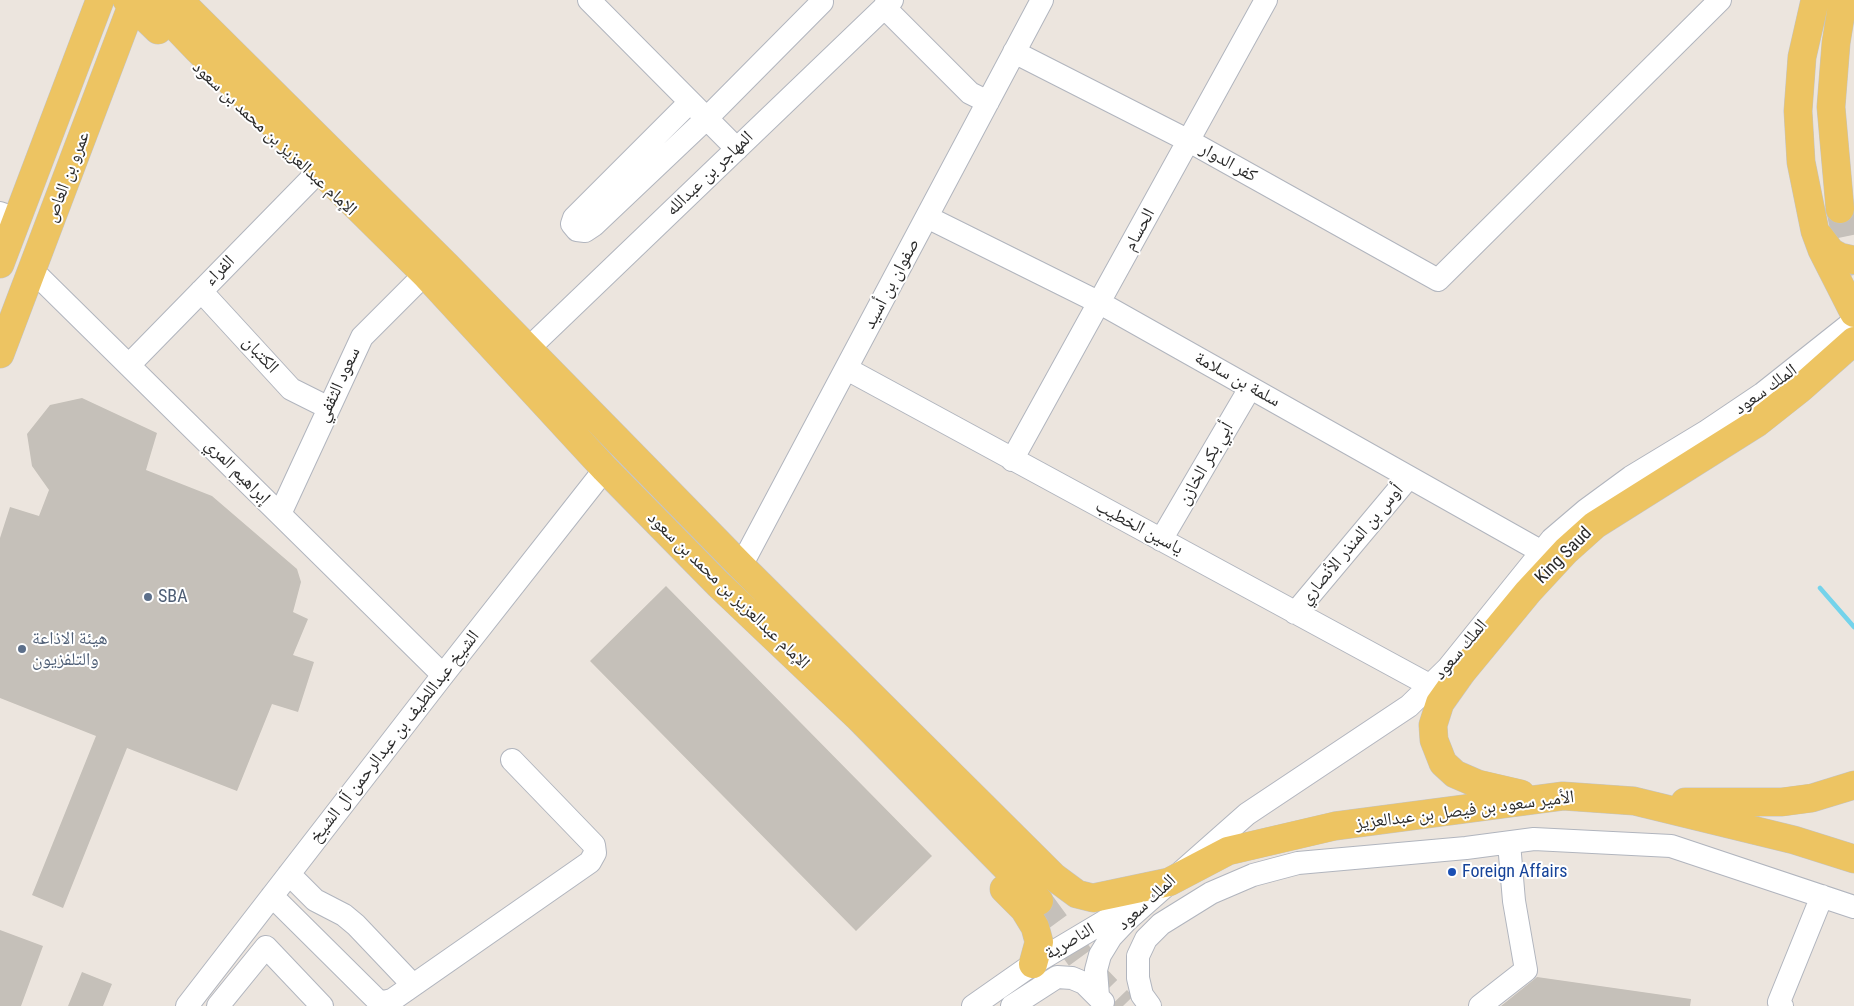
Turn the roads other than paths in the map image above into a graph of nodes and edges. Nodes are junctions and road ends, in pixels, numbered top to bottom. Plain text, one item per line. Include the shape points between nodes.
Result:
1 (100, 0) edge
2 (179, 0) edge
3 (201, 0) edge
4 (589, 0) edge
5 (1042, 0) edge
6 (1266, 0) edge
7 (1720, 0) edge
8 (1815, 0) edge
9 (1843, 0) edge
10 (136, 1) edge
11 (822, 2) dead end
12 (888, 4) edge
13 (1014, 52) junction
14 (690, 102) junction
15 (988, 102) junction
16 (706, 118) junction
17 (52, 126) junction
18 (83, 138) junction
19 (1189, 141) junction
20 (736, 149) junction
21 (312, 178) junction
22 (1840, 209) tunnel mouth
23 (8, 216) edge
24 (927, 217) junction
25 (1815, 231) junction
26 (1854, 260) edge
27 (0, 264) edge
28 (32, 270) junction
29 (436, 270) junction
30 (201, 291) junction
31 (1100, 303) junction
32 (1854, 313) edge
33 (1854, 321) edge
34 (1854, 341) edge
35 (528, 348) junction
36 (0, 354) edge
37 (129, 365) junction
38 (847, 369) junction
39 (1250, 388) junction
40 (329, 408) junction
41 (1012, 460) junction
42 (606, 469) junction
43 (1409, 477) junction
44 (1604, 508) junction
45 (280, 514) junction
46 (1161, 540) junction
47 (1542, 552) junction
48 (741, 566) junction
49 (719, 585) junction
50 (1295, 613) junction
51 (442, 675) junction
52 (1431, 686) junction
53 (512, 760) dead end
54 (1854, 785) edge
55 (1542, 798) junction
56 (1634, 801) junction
57 (1509, 843) junction
58 (1854, 859) edge
59 (289, 874) junction
60 (1169, 882) junction
61 (272, 896) junction
62 (1822, 896) junction
63 (1039, 901) tunnel mouth
64 (1854, 907) edge
65 (1033, 964) junction
66 (413, 985) junction
67 (1102, 1001) edge
68 (187, 1006) edge
69 (218, 1006) edge
70 (322, 1006) edge
71 (973, 1006) edge
72 (1012, 1006) edge
73 (1150, 1006) edge
74 (1480, 1006) edge
75 (1782, 1006) edge

1 - 17 main road, عمرو بن العاص
2 - 29 main road, الإمام عبدالعزيز بن محمد بن سعود
3 - 29 main road, الإمام عبدالعزيز بن محمد بن سعود via 391,197
4 - 14 street
5 - 13 street, صفوان بن أسيد
6 - 19 street, الحسام
7 - 19 street, كفر الدوار via 1438,280
8 - 25 main road via 1802,57 1798,111 1801,162
9 - 22 main road via 1831,108
10 - 18 main road, عمرو بن العاص
10 - 21 main road, الإمام عبدالعزيز بن محمد بن سعود via 275,146
10 - 29 main road, الإمام عبدالعزيز بن محمد بن سعود via 198,50
11 - 16 street
12 - 15 street via 970,93
12 - 20 street, المهاجر بن عبدالله
13 - 15 street, صفوان بن أسيد
13 - 19 street, كفر الدوار
14 - 16 street
14 - 16 street via 574,218 572,224 577,230 585,232 594,225
15 - 24 street, صفوان بن أسيد
16 - 20 street
17 - 18 main road
17 - 23 main road, عمرو بن العاص
18 - 28 main road, عمرو بن العاص
19 - 31 street, الحسام
20 - 35 street, المهاجر بن عبدالله
21 - 29 main road, الإمام عبدالعزيز بن محمد بن سعود
21 - 30 street, الفراء
23 - 27 main road, عمرو بن العاص
24 - 31 street, سلمة بن سلامة
24 - 38 street, صفوان بن أسيد
25 - 26 main road via 1831,252 1840,258
25 - 32 main road via 1841,292
28 - 36 main road, عمرو بن العاص
28 - 37 street, إبراهيم المري
29 - 35 main road, الإمام عبدالعزيز بن محمد بن سعود
29 - 40 street, سعود الثقفي via 362,337
29 - 42 main road, الإمام عبدالعزيز بن محمد بن سعود
30 - 37 street, الفراء
30 - 40 street, الكتبان via 291,389
31 - 39 street, سلمة بن سلامة
31 - 41 street, الحسام
33 - 44 street, الملك سعود via 1740,410 1631,477
34 - 44 main road, King Saud via 1757,422
35 - 48 main road, الإمام عبدالعزيز بن محمد بن سعود
37 - 45 street, إبراهيم المري
38 - 41 street, ياسين الخطيب
38 - 48 street, صفوان بن أسيد
39 - 43 street, سلمة بن سلامة
39 - 46 street, أبي بكر الخازن
40 - 45 street, سعود الثقفي
41 - 46 street, ياسين الخطيب
42 - 49 main road, الإمام عبدالعزيز بن محمد بن سعود
42 - 51 street, الشيخ عبداللطيف بن عبدالرحمن آل الشيخ
43 - 47 street, سلمة بن سلامة
43 - 50 street, أوس بن المنذر الأنصاري
44 - 47 street, الملك سعود via 1552,539
44 - 55 main road, King Saud via 1528,592 1440,703 1433,725 1434,740 1443,762 1455,774 1478,784
45 - 51 street, إبراهيم المري
46 - 50 street, ياسين الخطيب
47 - 52 street, الملك سعود
48 - 60 main road, الإمام عبدالعزيز بن محمد بن سعود via 1054,877 1077,894 1093,898
49 - 63 main road, الإمام عبدالعزيز بن محمد بن سعود via 859,718
49 - 65 main road via 784,662 1024,909 1039,942
50 - 52 street, ياسين الخطيب
51 - 59 street, الشيخ عبداللطيف بن عبدالرحمن آل الشيخ
52 - 60 street, الملك سعود via 1409,706 1247,814
53 - 66 street via 594,845 596,853 590,862
54 - 56 main road via 1812,798 1782,802
55 - 56 main road, الأمير سعود بن فيصل بن عبدالعزيز via 1563,796
55 - 60 main road, الأمير سعود بن فيصل بن عبدالعزيز via 1326,828 1228,851
56 - 58 main road, الأمير سعود بن فيصل بن عبدالعزيز via 1794,840
57 - 62 street via 1534,840 1671,846
57 - 73 street via 1298,863 1253,875 1211,893 1161,924 1146,939 1138,956 1138,978 1142,995
57 - 74 street via 1514,901 1526,970
59 - 61 street, الشيخ عبداللطيف بن عبدالرحمن آل الشيخ
59 - 66 street via 315,900 356,925
60 - 65 street, الناصرية
60 - 67 street, الملك سعود via 1127,920 1100,955 1096,970
61 - 66 street via 377,1000 392,1000
61 - 68 street, الشيخ عبداللطيف بن عبدالرحمن آل الشيخ
62 - 64 street
62 - 75 street via 1779,1002
65 - 71 street, الناصرية
67 - 72 street, الناصرية via 1084,983 1057,977
69 - 70 street via 266,948

